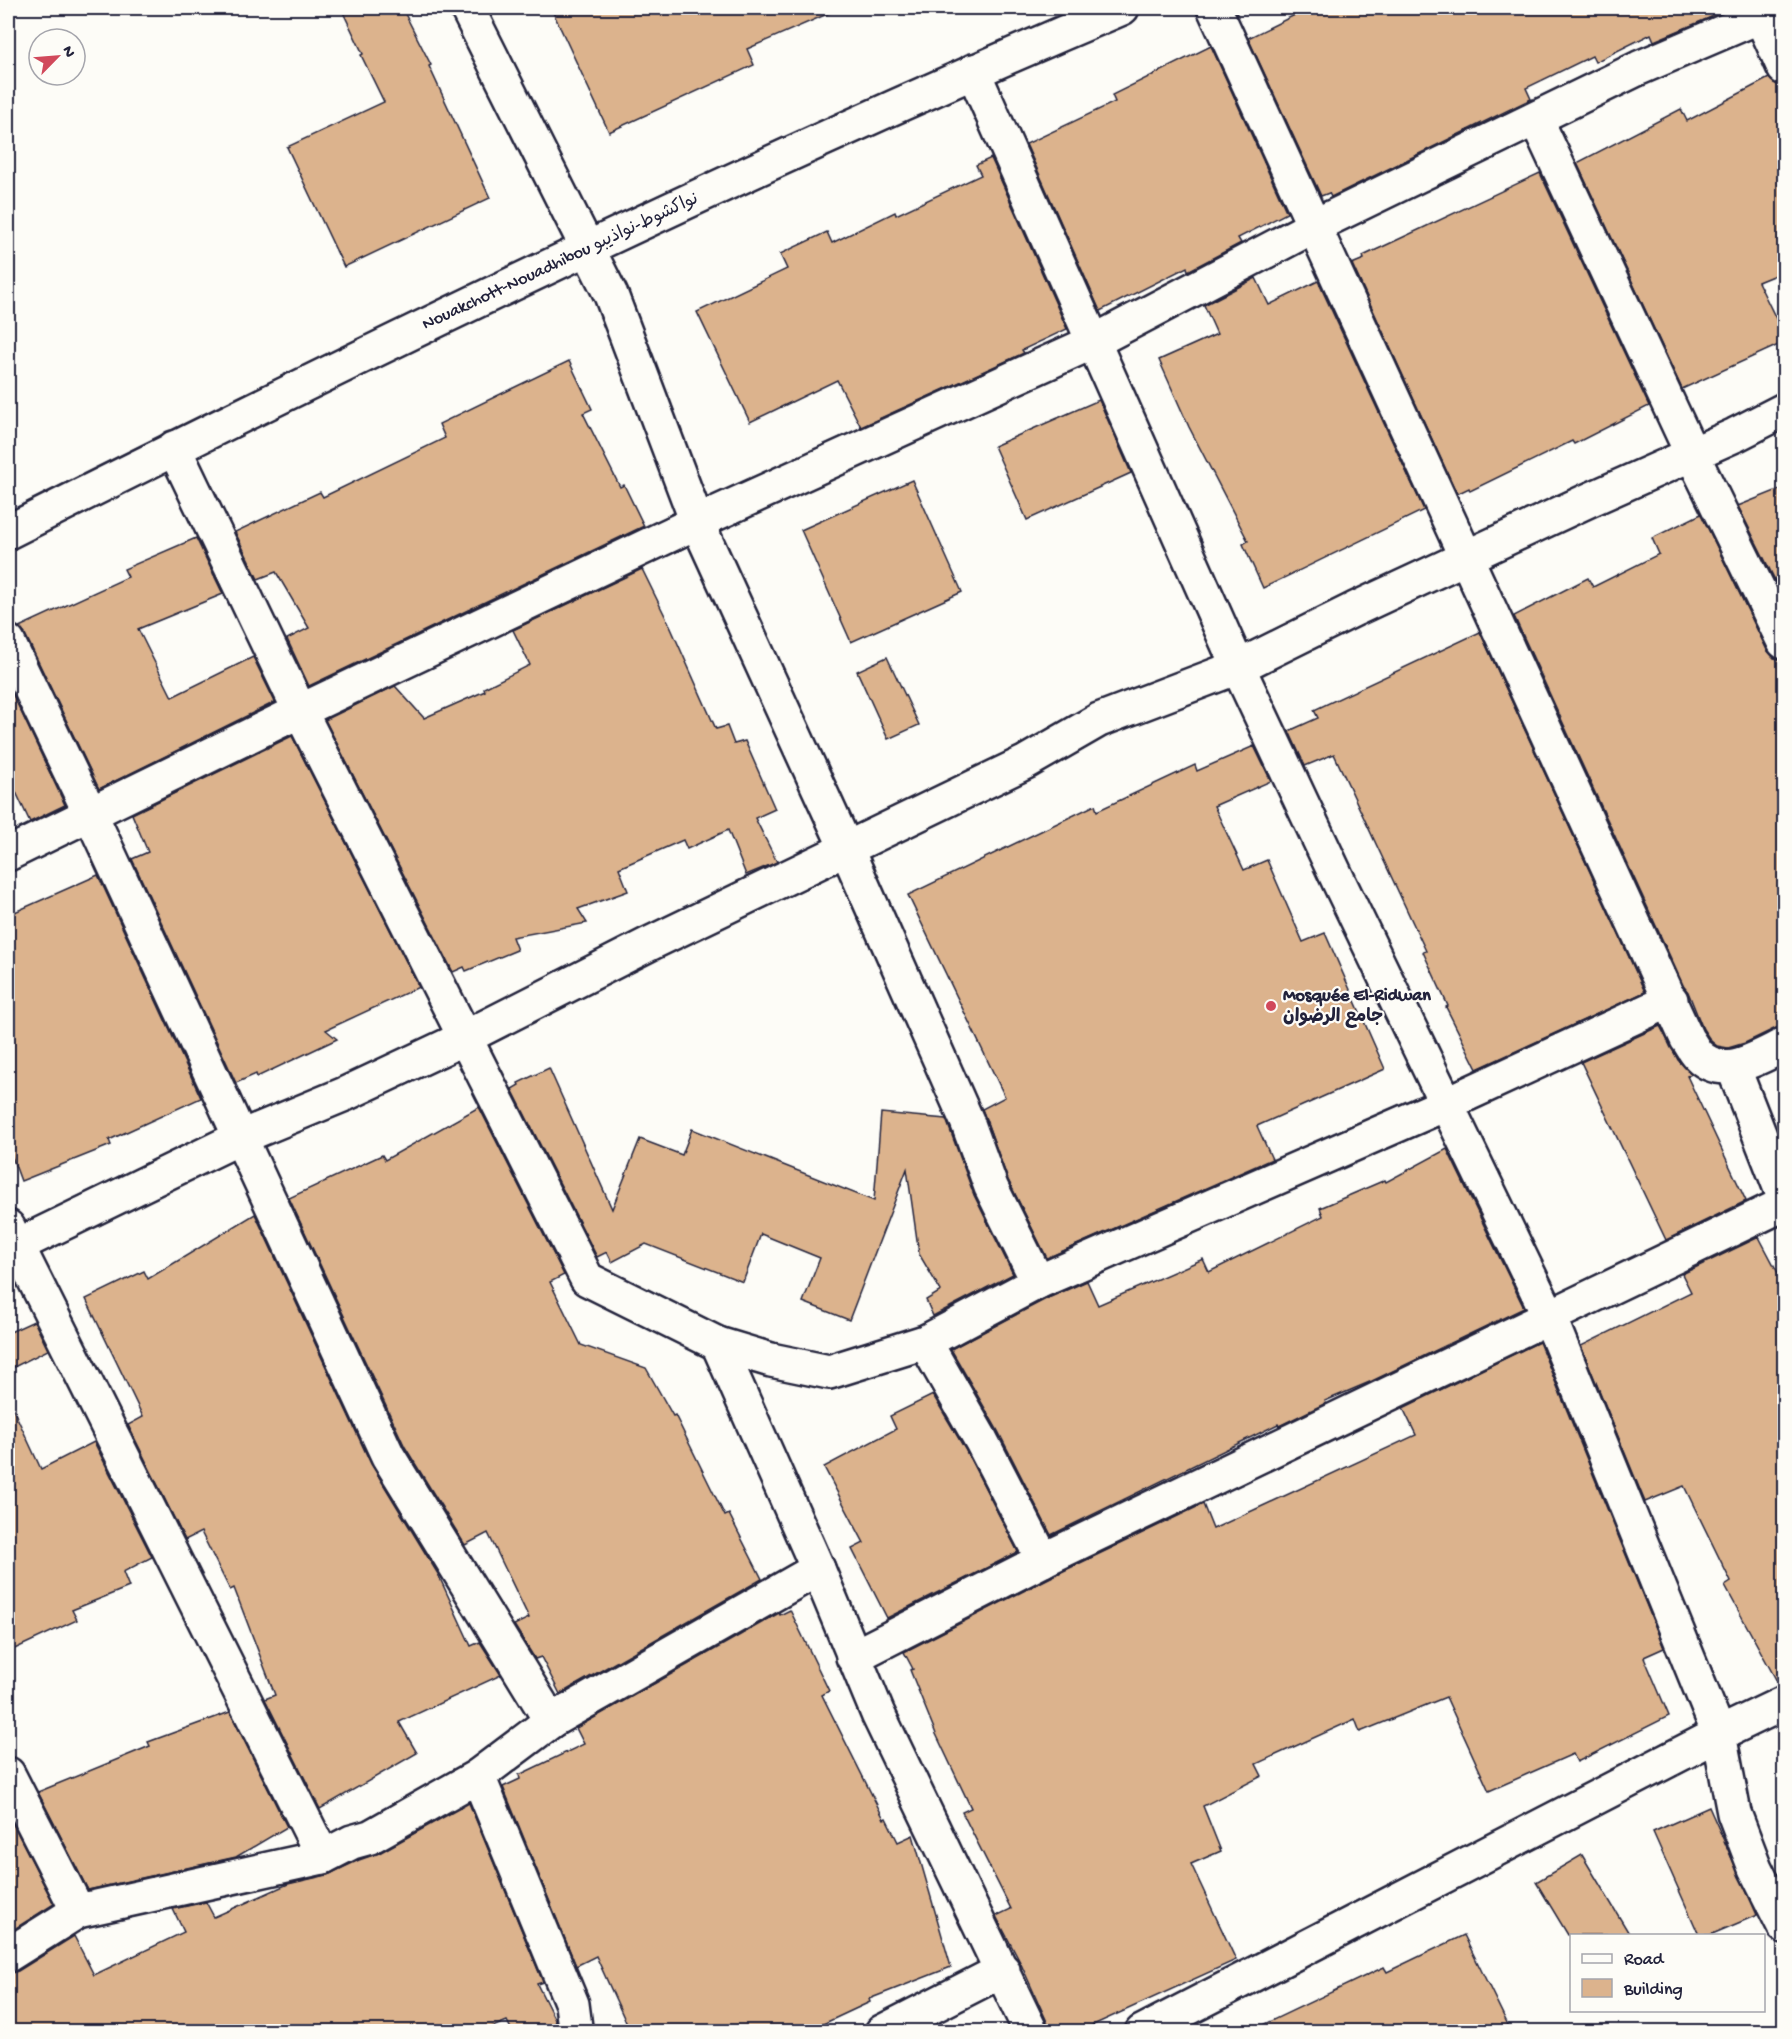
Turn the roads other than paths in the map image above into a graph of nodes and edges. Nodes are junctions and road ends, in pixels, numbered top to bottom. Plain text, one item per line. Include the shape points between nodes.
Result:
1 (467, 8) edge
2 (1122, 8) edge
3 (1214, 8) edge
4 (1765, 10) edge
5 (1785, 68) edge
6 (973, 71) junction
7 (1536, 119) junction
8 (1314, 226) junction
9 (588, 248) junction
10 (1093, 342) junction
11 (1785, 410) edge
12 (174, 448) junction
13 (1692, 454) junction
14 (697, 522) junction
15 (8, 532) edge
16 (1467, 557) junction
17 (8, 642) edge
18 (1785, 642) edge
19 (1238, 667) junction
20 (300, 711) junction
21 (90, 813) junction
22 (847, 850) junction
23 (8, 854) edge
24 (1671, 1000) junction
25 (464, 1038) junction
26 (1785, 1045) edge
27 (1734, 1067) junction
28 (1448, 1103) junction
29 (241, 1137) junction
30 (1785, 1197) edge
31 (1785, 1204) edge
32 (10, 1241) edge
33 (1038, 1282) junction
34 (1549, 1316) junction
35 (925, 1342) junction
36 (718, 1344) junction
37 (1043, 1560) junction
38 (818, 1569) junction
39 (853, 1657) junction
40 (1785, 1703) edge
41 (551, 1721) junction
42 (1719, 1734) junction
43 (8, 1774) edge
44 (478, 1776) junction
45 (323, 1857) junction
46 (78, 1911) junction
47 (1785, 1926) edge
48 (8, 1955) edge
49 (1003, 1970) junction
50 (571, 2031) edge
51 (882, 2031) edge
52 (1031, 2031) edge
53 (1142, 2031) edge

1 - 9 main road
2 - 6 main road, Nouakchott-Nouadhibou نواكشوط-نواذيبو
3 - 8 main road
4 - 5 main road
4 - 7 main road
6 - 9 main road, Nouakchott-Nouadhibou نواكشوط-نواذيبو
6 - 10 main road
7 - 8 main road
7 - 13 main road
8 - 10 main road
8 - 16 main road
9 - 12 main road, Nouakchott-Nouadhibou نواكشوط-نواذيبو
9 - 14 main road via 611,295
10 - 14 main road
10 - 19 main road
11 - 13 main road
12 - 15 main road, Nouakchott-Nouadhibou نواكشوط-نواذيبو
12 - 20 main road
13 - 16 main road
13 - 18 main road
14 - 20 main road
14 - 22 main road
16 - 19 main road
16 - 24 main road
17 - 21 main road
19 - 22 main road via 1099,720 1026,762
19 - 28 main road
20 - 21 main road
20 - 25 main road
21 - 23 main road
21 - 29 main road
22 - 25 main road
22 - 33 main road via 967,1121 991,1187
24 - 27 main road via 1698,1056 1714,1065
24 - 28 main road
25 - 29 main road
25 - 36 main road via 587,1279
26 - 27 main road
27 - 30 main road
28 - 33 main road
28 - 34 main road
29 - 32 main road
29 - 41 main road via 388,1456
31 - 34 main road
32 - 45 main road
33 - 35 main road
34 - 37 main road
34 - 42 main road
35 - 36 main road via 829,1372
35 - 37 main road
36 - 38 main road
37 - 39 main road
38 - 39 main road
38 - 41 main road
39 - 49 main road
40 - 42 main road
41 - 44 main road
42 - 47 main road via 1734,1814 1755,1868
42 - 53 main road
43 - 46 main road
44 - 45 main road via 370,1837
44 - 50 main road via 572,2004 575,2027
45 - 46 main road
46 - 48 main road
49 - 51 main road
49 - 52 main road

